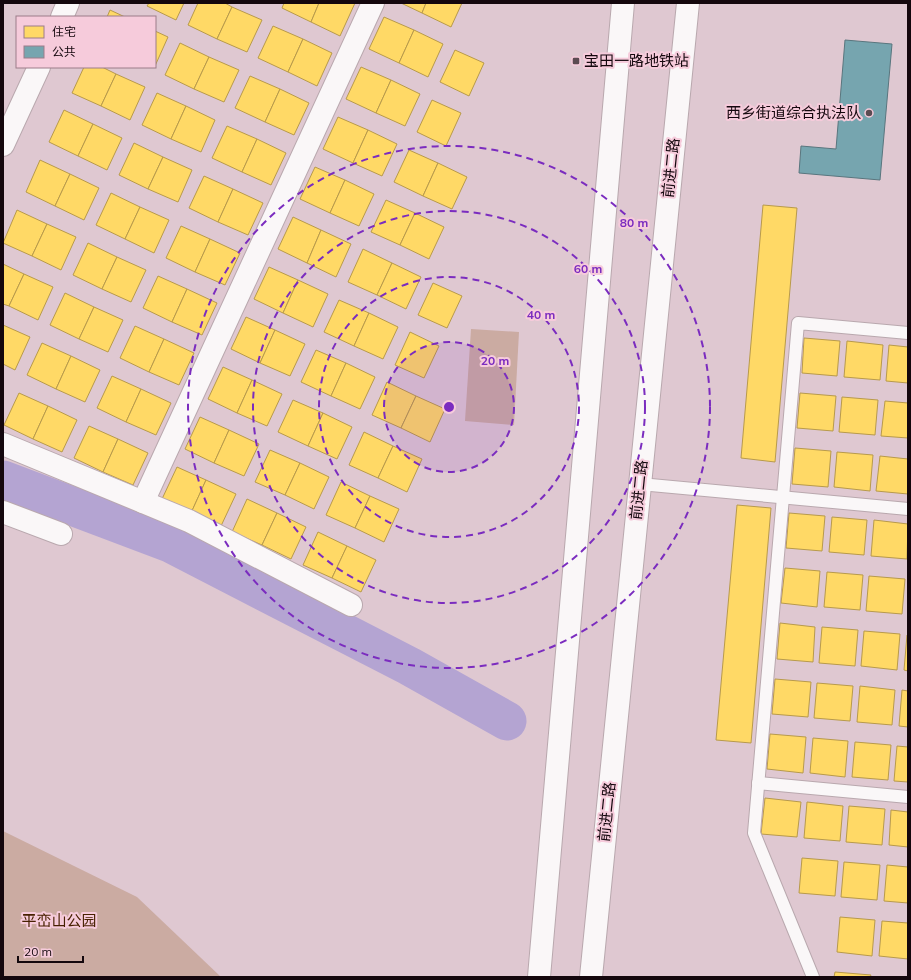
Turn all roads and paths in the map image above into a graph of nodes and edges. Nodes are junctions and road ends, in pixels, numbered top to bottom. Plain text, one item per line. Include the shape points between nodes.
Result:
1 (68, 3) edge
2 (373, 3) edge
3 (623, 3) edge
4 (688, 3) edge
5 (62, 16) edge
6 (39, 68) edge
7 (3, 145) edge
8 (908, 333) edge
9 (3, 444) edge
10 (640, 484) junction
11 (783, 497) junction
12 (143, 502) junction
13 (908, 509) edge
14 (3, 512) edge
15 (61, 534) dead end
16 (351, 605) dead end
17 (758, 783) junction
18 (908, 797) edge
19 (539, 977) edge
20 (591, 977) edge
21 (812, 977) edge

1 - 5 main road
2 - 12 main road
3 - 19 main road
4 - 10 main road, 前进二路
6 - 7 main road
8 - 11 lane via 798,323
9 - 12 main road
10 - 11 lane
10 - 20 main road, 前进二路
11 - 13 lane
11 - 17 lane
12 - 16 main road via 189,521
14 - 15 main road
17 - 18 lane
17 - 21 lane via 754,834

